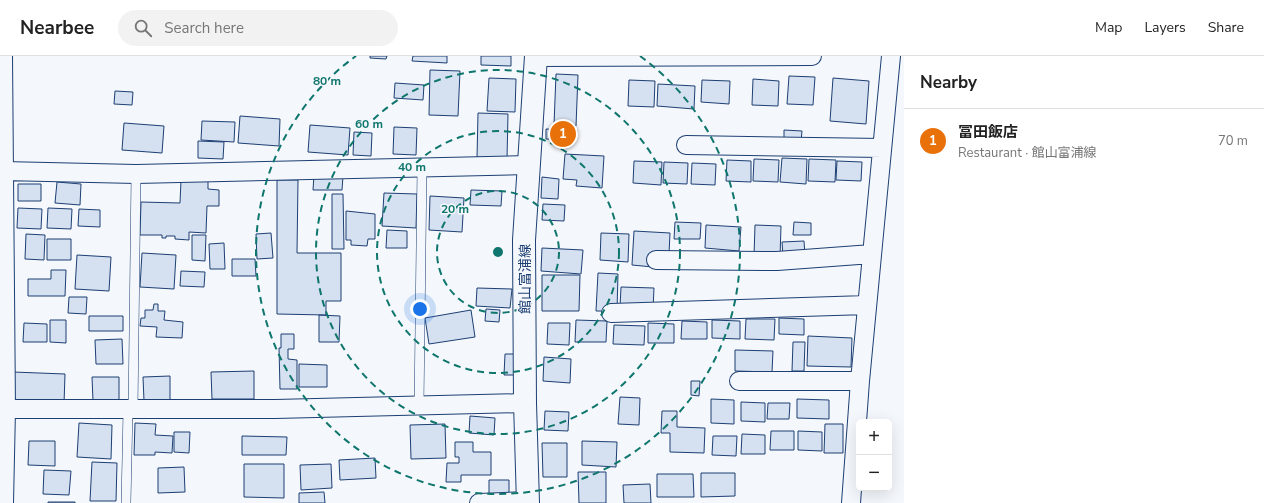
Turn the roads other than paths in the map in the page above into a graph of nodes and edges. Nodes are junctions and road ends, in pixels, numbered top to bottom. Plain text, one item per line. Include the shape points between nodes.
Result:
1 (3, 56) edge
2 (812, 56) edge
3 (891, 56) edge
4 (536, 57) edge
5 (686, 145) dead end
6 (882, 148) junction
7 (528, 165) junction
8 (422, 167) junction
9 (3, 170) junction
10 (136, 174) junction
11 (872, 254) junction
12 (656, 260) dead end
13 (867, 305) junction
14 (611, 313) dead end
15 (739, 381) dead end
16 (860, 381) junction
17 (525, 403) junction
18 (419, 406) junction
19 (6, 409) junction
20 (131, 410) junction
21 (3, 445) edge
22 (528, 502) edge
23 (4, 503) edge
24 (126, 503) edge
25 (479, 503) edge
26 (851, 503) edge

1 - 9 street
2 - 4 street
3 - 6 street
4 - 7 main road, 館山富浦線
5 - 6 street
6 - 11 street
7 - 8 street
7 - 17 main road, 館山富浦線 via 524,240
8 - 10 street
8 - 18 lane
9 - 10 street
9 - 19 street
10 - 20 lane
11 - 12 street via 777,261
11 - 13 street
13 - 14 street
13 - 16 street
15 - 16 street
16 - 26 street
17 - 18 street
17 - 22 main road, 館山富浦線
18 - 20 street
19 - 20 street
19 - 21 street
20 - 24 lane
21 - 23 street
22 - 25 street

